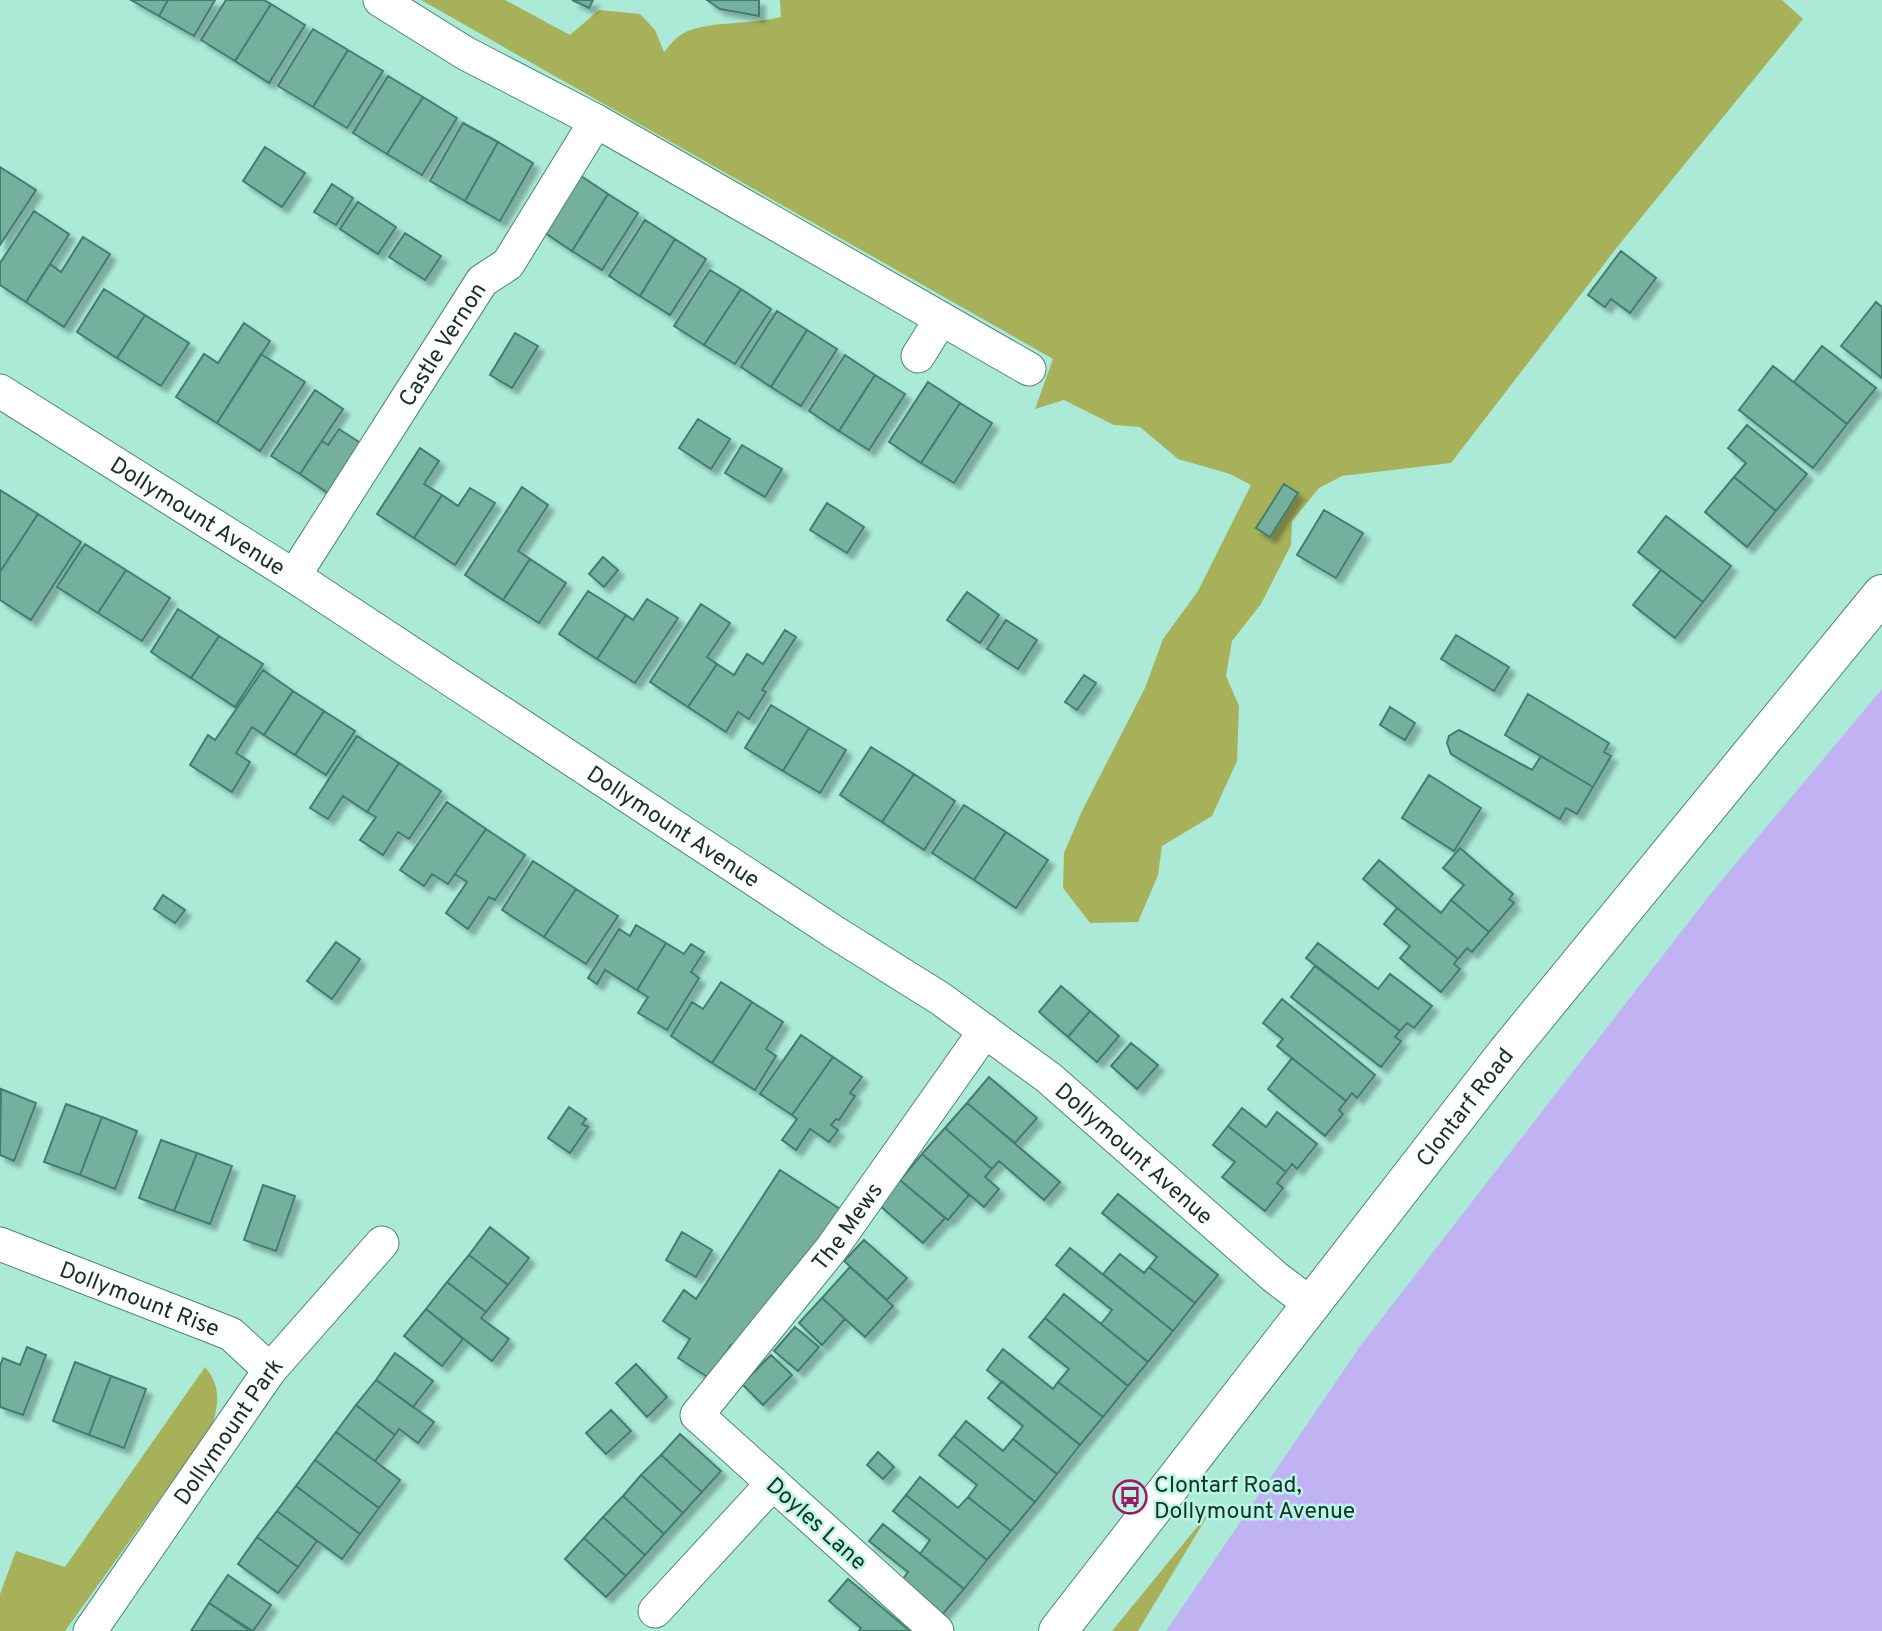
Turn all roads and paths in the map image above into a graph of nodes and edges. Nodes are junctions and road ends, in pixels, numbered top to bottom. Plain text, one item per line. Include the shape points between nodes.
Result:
1 (380, 0) edge
2 (596, 121) junction
3 (941, 318) junction
4 (918, 356) dead end
5 (1029, 369) dead end
6 (0, 391) edge
7 (294, 576) junction
8 (1882, 594) edge
9 (985, 1031) junction
10 (0, 1244) edge
11 (382, 1244) dead end
12 (1313, 1306) junction
13 (270, 1370) junction
14 (697, 1415) joint
15 (773, 1483) junction
16 (655, 1611) dead end
17 (90, 1631) edge
18 (937, 1631) edge
19 (1058, 1631) edge

1 - 2 street via 465,53
2 - 3 street
2 - 7 street, Castle Vernon via 508,264 482,281
3 - 4 street
3 - 5 street
6 - 7 street, Dollymount Avenue
7 - 9 street, Dollymount Avenue
8 - 12 main road, Clontarf Road via 1507,1052
9 - 12 street, Dollymount Avenue via 1049,1078
9 - 14 street, The Mews via 832,1248
10 - 13 street, Dollymount Rise via 231,1334
11 - 13 street, Dollymount Park
12 - 19 main road, Clontarf Road
13 - 17 street, Dollymount Park
14 - 15 street, Doyles Lane
15 - 16 street
15 - 18 street, Doyles Lane

